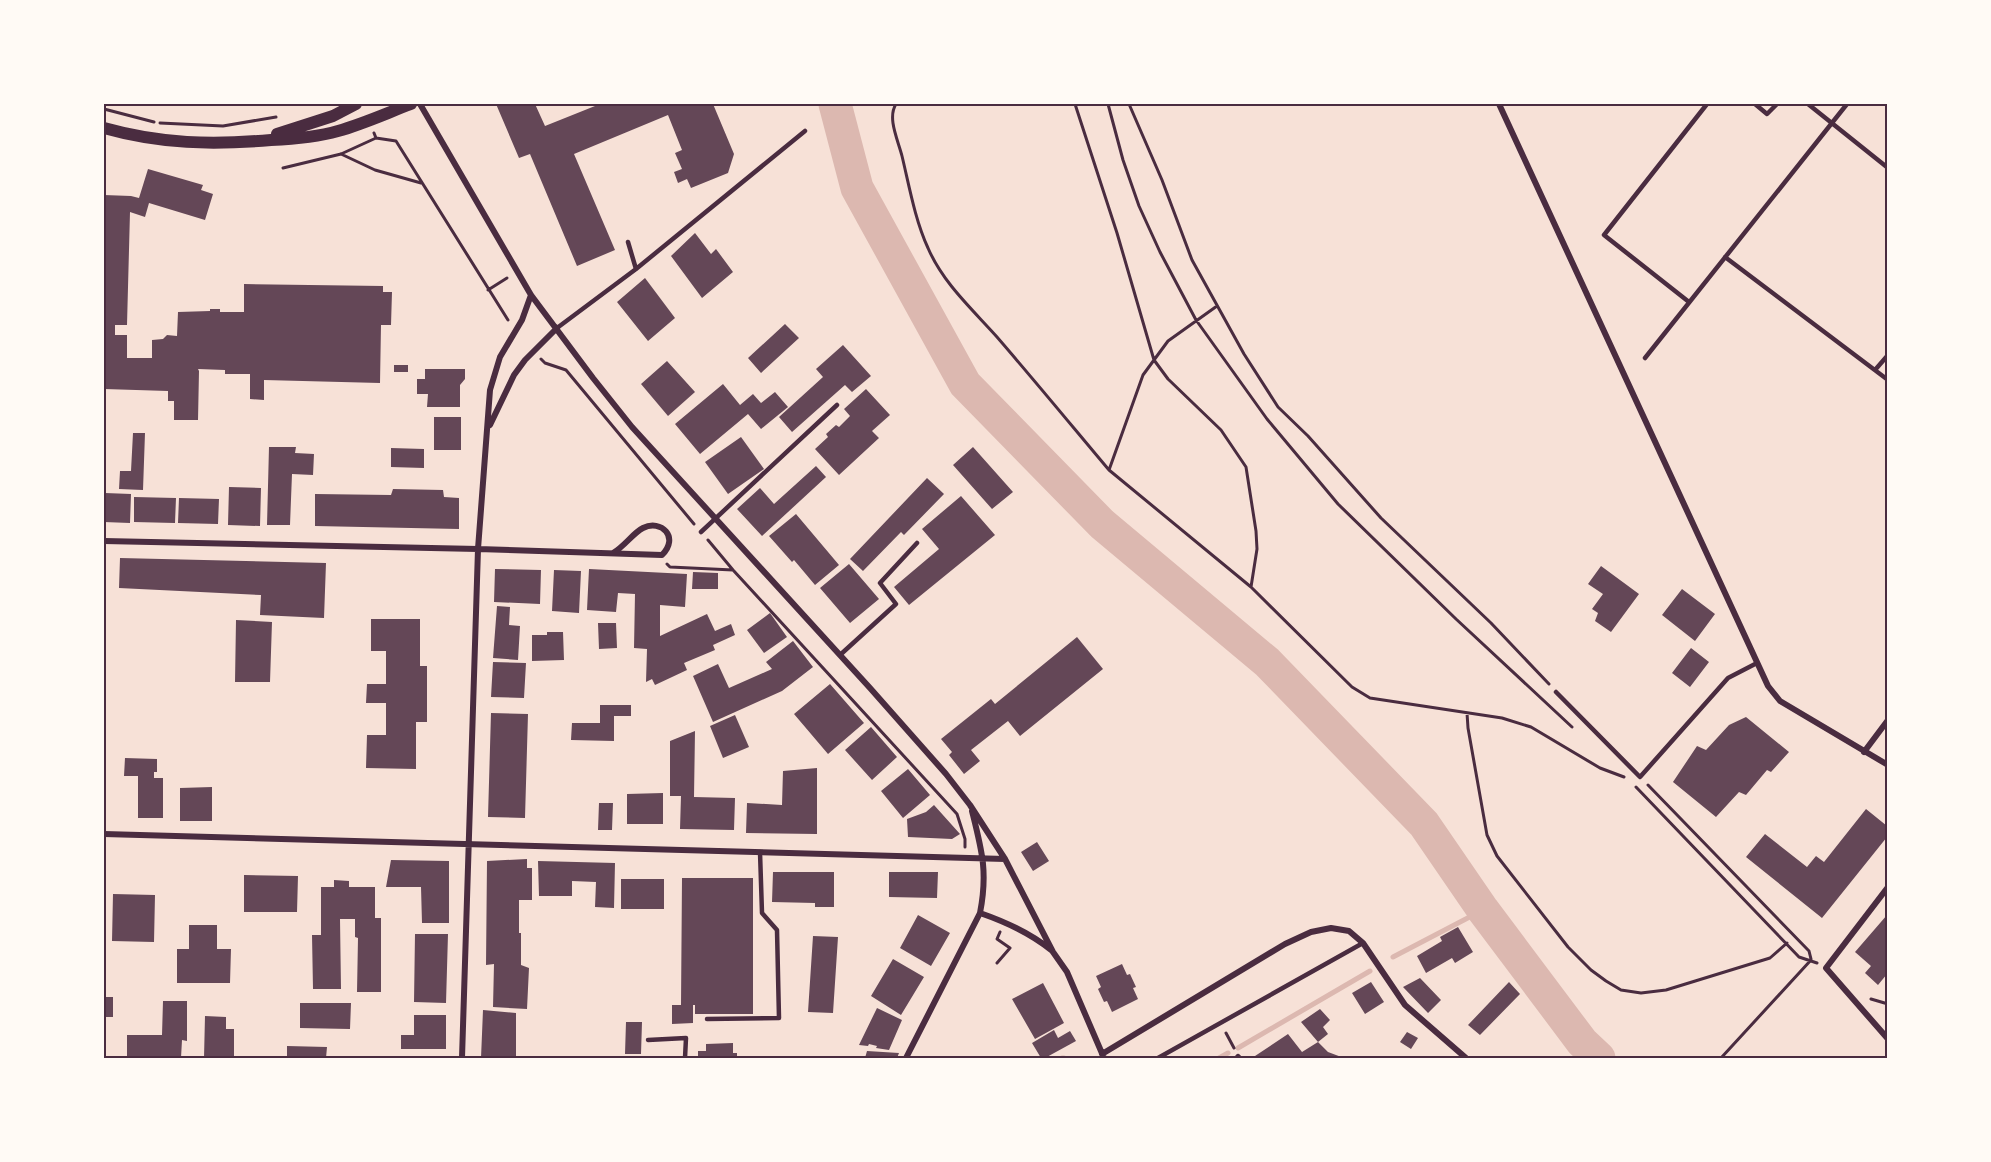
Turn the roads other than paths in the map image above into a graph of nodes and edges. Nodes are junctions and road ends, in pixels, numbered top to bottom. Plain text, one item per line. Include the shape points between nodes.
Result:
1 (356, 104) edge
2 (411, 104) edge
3 (420, 104) edge
4 (1499, 104) edge
5 (1707, 104) edge
6 (1755, 104) edge
7 (1777, 104) edge
8 (1808, 104) edge
9 (1847, 104) edge
10 (1832, 123) junction
11 (104, 128) edge
12 (805, 131) dead end
13 (241, 143) junction
14 (1887, 168) edge
15 (628, 242) dead end
16 (1725, 256) junction
17 (636, 269) junction
18 (531, 295) junction
19 (1689, 303) junction
20 (558, 328) junction
21 (1887, 355) edge
22 (1645, 358) dead end
23 (1875, 370) junction
24 (1887, 380) edge
25 (837, 405) dead end
26 (489, 428) junction
27 (716, 519) junction
28 (701, 532) road end
29 (104, 541) edge
30 (917, 543) dead end
31 (478, 549) junction
32 (614, 553) junction
33 (840, 655) junction
34 (1757, 663) junction
35 (1556, 692) road end
36 (1887, 720) edge
37 (1864, 752) junction
38 (1887, 765) edge
39 (970, 805) junction
40 (104, 834) edge
41 (468, 844) junction
42 (760, 852) junction
43 (984, 859) junction
44 (1005, 859) junction
45 (1887, 886) edge
46 (980, 913) junction
47 (1363, 943) junction
48 (1053, 952) junction
49 (707, 1019) dead end
50 (1887, 1039) edge
51 (648, 1040) dead end
52 (1103, 1056) edge
53 (462, 1059) edge
54 (685, 1059) edge
55 (906, 1059) edge
56 (1158, 1059) edge
57 (1466, 1059) edge

1 - 13 main road via 297,129
2 - 13 main road via 328,133
3 - 18 street
4 - 34 street
5 - 19 lane via 1604,235
6 - 7 lane via 1767,114
8 - 10 lane
9 - 10 lane
10 - 14 lane
10 - 16 lane
11 - 13 main road via 163,141
12 - 17 lane
15 - 17 lane
16 - 19 lane
16 - 23 lane
17 - 20 lane
18 - 20 street
18 - 26 street via 495,371
19 - 22 lane
20 - 26 street via 514,375
20 - 27 street via 632,428
21 - 23 lane
23 - 24 lane
25 - 27 lane
26 - 31 street
27 - 28 lane
27 - 33 street
29 - 31 street
30 - 33 lane via 880,583 896,604
31 - 32 street
31 - 41 street
32 - 32 street via 662,555 670,541 661,527 641,528
33 - 39 street
34 - 35 lane via 1728,678 1640,777
34 - 37 street via 1780,701
36 - 37 street
37 - 38 street
39 - 43 street
39 - 44 street
40 - 41 street
41 - 42 street
41 - 53 street
42 - 43 street
42 - 49 lane via 762,913 777,930 779,1018
43 - 44 street
43 - 46 street
44 - 48 street
45 - 50 street via 1826,968
46 - 48 street via 1005,922
46 - 55 street
47 - 52 street via 1349,931 1330,928 1311,932 1285,944
47 - 56 lane
47 - 57 street via 1405,1005
48 - 52 street via 1067,972
51 - 54 lane via 686,1038

